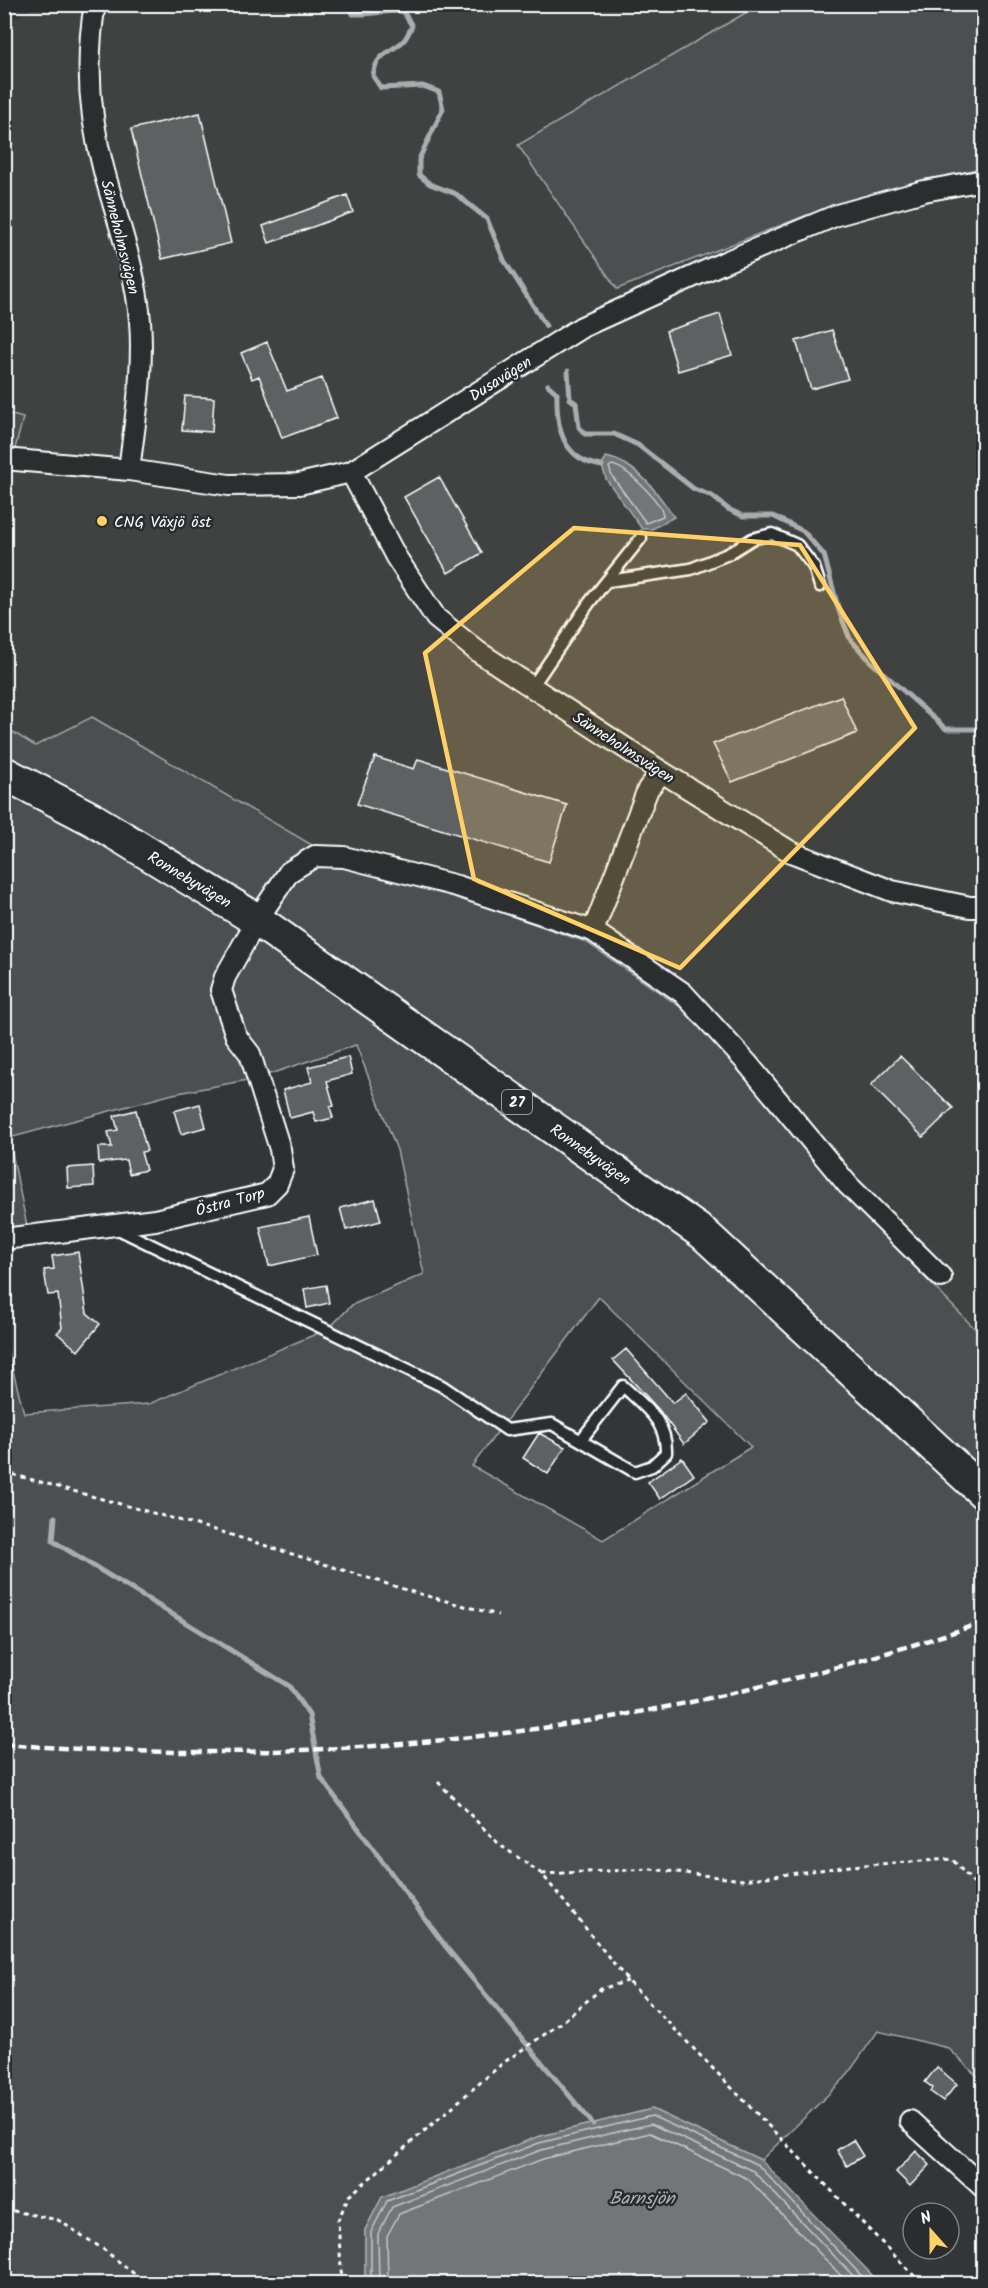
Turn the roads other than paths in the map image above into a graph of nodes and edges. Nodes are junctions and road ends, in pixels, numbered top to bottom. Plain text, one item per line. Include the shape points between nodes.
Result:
1 (95, 4) edge
2 (984, 180) edge
3 (4, 459) edge
4 (129, 470) junction
5 (351, 472) junction
6 (641, 538) dead end
7 (608, 581) junction
8 (820, 586) dead end
9 (532, 687) junction
10 (662, 772) junction
11 (4, 773) edge
12 (984, 907) edge
13 (256, 920) junction
14 (593, 931) junction
15 (108, 1224) junction
16 (4, 1239) edge
17 (941, 1277) dead end
18 (580, 1440) junction
19 (984, 1493) edge
20 (910, 2121) dead end
21 (984, 2188) edge

1 - 4 street, Sänneholmsvägen via 89,79 94,125 134,279 140,320 142,366
2 - 5 street, Dusavägen via 924,191 837,215 582,327
3 - 4 street, Dusavägen
4 - 5 street, Dusavägen via 229,485 300,484
5 - 9 street, Sänneholmsvägen via 396,557 436,618
6 - 7 lane
7 - 8 lane via 691,569 728,554 752,538 772,534 797,545 814,567
7 - 9 lane
9 - 10 street, Sänneholmsvägen
10 - 12 street, Sänneholmsvägen via 791,852 892,891
10 - 14 street via 648,789
11 - 13 main road, Ronnebyvägen / 27 via 92,819
13 - 14 street, Östra Torp via 289,872 315,856 344,857 457,886
13 - 15 street, Östra Torp via 221,990 236,1036 250,1054 280,1149 283,1169 278,1184 267,1194 155,1220
13 - 19 main road, Ronnebyvägen / 27 via 704,1234
14 - 17 street, Östra Torp via 683,993 848,1185
15 - 16 street, Östra Torp
15 - 18 lane via 442,1386 507,1430 552,1424
18 - 18 lane via 635,1472 652,1466 666,1453 667,1436 656,1418 623,1386
20 - 21 street

